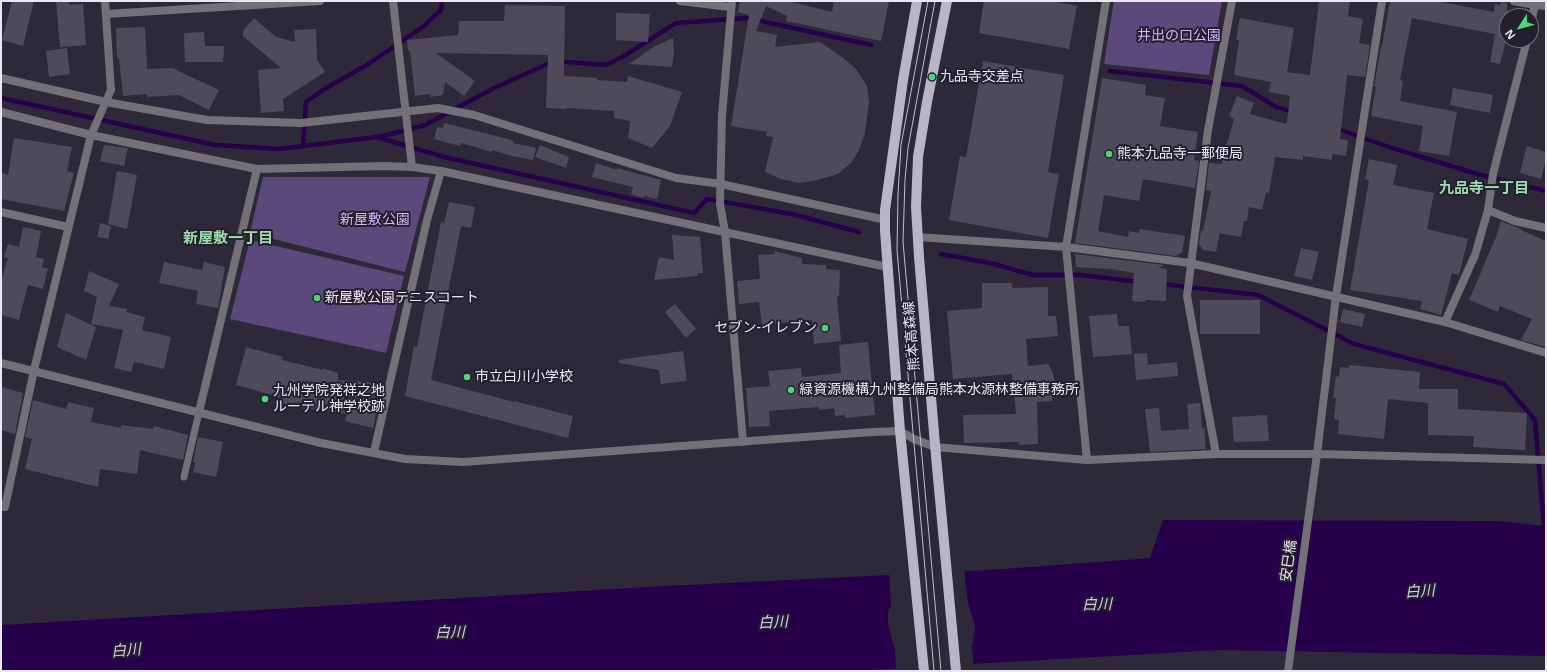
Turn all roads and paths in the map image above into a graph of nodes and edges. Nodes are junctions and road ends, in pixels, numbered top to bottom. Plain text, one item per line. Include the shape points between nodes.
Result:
1 (105, 1) edge
2 (320, 1) edge
3 (393, 1) edge
4 (680, 1) edge
5 (917, 1) edge
6 (947, 1) edge
7 (1106, 1) edge
8 (1232, 1) edge
9 (1382, 1) edge
10 (1514, 1) edge
11 (244, 3) edge
12 (1535, 5) junction
13 (731, 6) edge
14 (1546, 6) edge
15 (1534, 8) edge
16 (106, 14) junction
17 (1525, 48) edge
18 (1, 78) edge
19 (106, 102) junction
20 (405, 110) junction
21 (1, 112) edge
22 (93, 132) junction
23 (412, 167) junction
24 (257, 169) junction
25 (441, 171) junction
26 (720, 187) junction
27 (1488, 210) junction
28 (1, 212) edge
29 (885, 225) junction
30 (68, 227) junction
31 (1546, 228) edge
32 (725, 232) junction
33 (918, 239) junction
34 (1066, 247) junction
35 (1190, 263) junction
36 (887, 267) junction
37 (1336, 296) junction
38 (1445, 322) junction
39 (1546, 353) edge
40 (1, 363) edge
41 (34, 370) junction
42 (199, 412) junction
43 (900, 431) junction
44 (743, 442) junction
45 (374, 452) junction
46 (935, 452) junction
47 (1216, 454) junction
48 (1317, 454) junction
49 (1087, 460) junction
50 (1546, 460) edge
51 (184, 477) dead end
52 (1, 506) edge
53 (924, 671) edge
54 (956, 671) edge
55 (1288, 671) edge

1 - 16 street
2 - 11 street
3 - 20 street
4 - 13 street
5 - 29 main road, 熊本高森線 via 903,80
6 - 33 main road, 熊本高森線 via 918,157
7 - 34 street
8 - 35 street via 1208,130
9 - 37 street, 安巳橋
10 - 12 street
11 - 16 street
12 - 14 street
12 - 15 street
13 - 26 street via 722,115
16 - 19 street via 111,90
17 - 27 street via 1493,174
18 - 19 street
19 - 20 street via 207,120 301,123
19 - 22 street
20 - 23 street
20 - 26 street via 438,108 474,115 676,178
21 - 22 street
22 - 24 street
22 - 30 street
23 - 24 street
23 - 25 street
24 - 42 street
25 - 32 street
25 - 45 street via 427,220
26 - 29 street
26 - 32 street
27 - 31 street via 1515,221
27 - 38 street via 1476,255
28 - 30 street
29 - 36 main road, 熊本高森線
30 - 41 street
32 - 36 street
32 - 44 street
33 - 34 street
33 - 46 main road, 熊本高森線
34 - 35 street
34 - 49 street
35 - 37 street
35 - 47 street via 1187,296
36 - 43 main road, 熊本高森線
37 - 38 street
37 - 48 street, 安巳橋
38 - 39 street
40 - 41 street
41 - 42 street
41 - 52 street via 5,507
42 - 45 street via 321,443
42 - 51 lane
43 - 44 street
43 - 46 street
43 - 53 main road, 熊本高森線
44 - 45 street via 463,462 405,459
46 - 49 street
46 - 54 main road, 熊本高森線
47 - 48 street
47 - 49 street
48 - 50 street
48 - 55 street, 安巳橋

